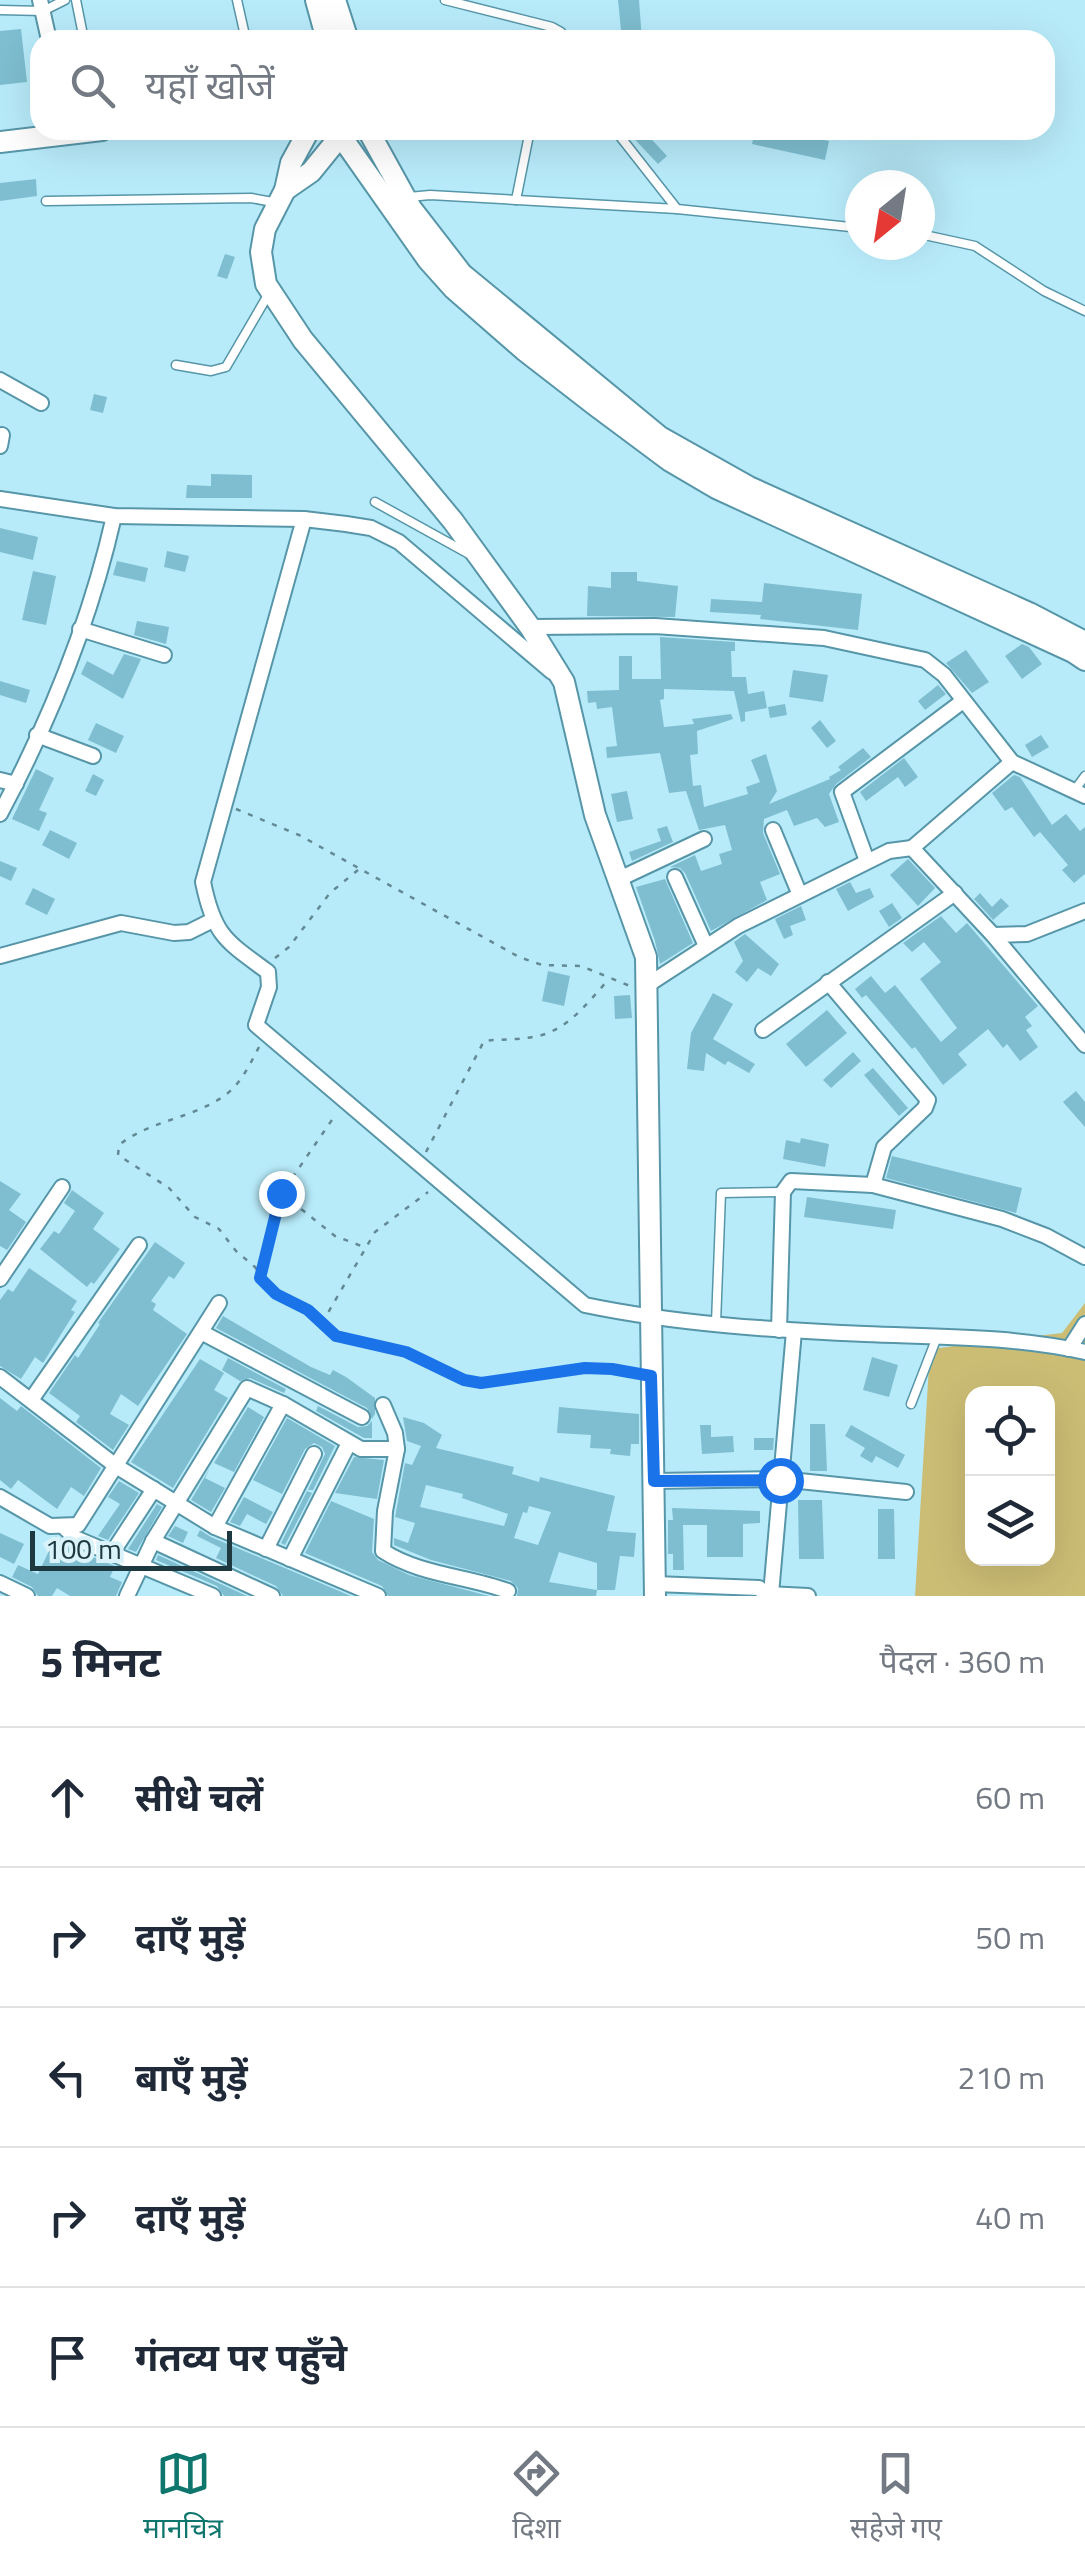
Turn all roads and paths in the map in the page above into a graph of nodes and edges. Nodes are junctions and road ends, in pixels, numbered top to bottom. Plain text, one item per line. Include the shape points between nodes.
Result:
1 (65, 0) edge
2 (76, 0) edge
3 (237, 0) edge
4 (316, 0) edge
5 (336, 0) edge
6 (445, 0) edge
7 (42, 5) edge
8 (0, 10) edge
9 (552, 26) junction
10 (47, 30) edge
11 (82, 30) edge
12 (244, 30) edge
13 (324, 30) edge
14 (345, 30) edge
15 (551, 30) edge
16 (558, 30) edge
17 (30, 138) edge
18 (304, 140) edge
19 (341, 140) edge
20 (351, 140) edge
21 (352, 140) edge
22 (528, 140) edge
23 (623, 140) edge
24 (0, 142) edge
25 (282, 197) junction
26 (404, 198) junction
27 (516, 200) junction
28 (46, 202) dead end
29 (677, 209) junction
30 (845, 226) edge
31 (935, 237) edge
32 (270, 291) junction
33 (1085, 311) edge
34 (176, 365) dead end
35 (0, 380) edge
36 (41, 403) dead end
37 (0, 499) edge
38 (376, 502) dead end
39 (114, 516) junction
40 (304, 520) junction
41 (482, 561) junction
42 (530, 628) junction
43 (80, 629) junction
44 (1085, 642) edge
45 (164, 656) dead end
46 (1085, 660) edge
47 (564, 682) junction
48 (962, 701) junction
49 (37, 736) junction
50 (93, 756) dead end
51 (1012, 762) junction
52 (1085, 776) edge
53 (0, 780) edge
54 (16, 784) junction
55 (1079, 794) edge
56 (224, 804) junction
57 (0, 814) edge
58 (773, 830) dead end
59 (704, 839) dead end
60 (912, 848) junction
61 (867, 861) junction
62 (359, 869) junction
63 (675, 877) dead end
64 (617, 880) junction
65 (955, 893) junction
66 (800, 895) junction
67 (1085, 911) edge
68 (213, 920) junction
69 (993, 935) junction
70 (706, 946) junction
71 (0, 956) edge
72 (258, 965) junction
73 (610, 978) junction
74 (828, 982) junction
75 (646, 989) junction
76 (763, 1030) dead end
77 (266, 1034) junction
78 (1085, 1045) edge
79 (343, 1099) junction
80 (420, 1164) junction
81 (442, 1182) junction
82 (872, 1185) junction
83 (62, 1187) dead end
84 (783, 1192) junction
85 (281, 1193) junction
86 (138, 1245) dead end
87 (366, 1248) junction
88 (1085, 1258) edge
89 (5, 1261) edge
90 (260, 1278) junction
91 (0, 1279) edge
92 (220, 1304) dead end
93 (650, 1316) junction
94 (716, 1323) junction
95 (322, 1324) junction
96 (1085, 1324) edge
97 (787, 1330) junction
98 (201, 1332) junction
99 (937, 1337) junction
100 (1069, 1349) junction
101 (1085, 1352) edge
102 (651, 1376) junction
103 (0, 1377) edge
104 (31, 1400) junction
105 (283, 1404) junction
106 (911, 1404) dead end
107 (383, 1405) dead end
108 (362, 1417) dead end
109 (350, 1443) junction
110 (397, 1449) junction
111 (314, 1454) dead end
112 (116, 1466) junction
113 (780, 1480) junction
114 (654, 1481) junction
115 (154, 1490) junction
116 (906, 1492) dead end
117 (0, 1497) edge
118 (176, 1504) junction
119 (62, 1526) junction
120 (215, 1527) junction
121 (153, 1541) junction
122 (266, 1549) junction
123 (112, 1554) junction
124 (290, 1559) junction
125 (141, 1564) junction
126 (0, 1583) edge
127 (655, 1590) edge
128 (508, 1591) dead end
129 (769, 1595) edge
130 (27, 1596) edge
131 (126, 1596) edge
132 (213, 1596) edge
133 (272, 1596) edge
134 (378, 1596) edge
135 (808, 1596) edge

1 - 7 lane
2 - 11 lane
3 - 12 lane
4 - 13 main road
5 - 14 main road
6 - 9 lane
7 - 8 lane
7 - 10 street
9 - 15 lane
9 - 16 lane
17 - 24 main road
18 - 25 main road
19 - 25 main road
20 - 46 main road via 454,289 670,461
21 - 26 main road
22 - 27 lane
23 - 29 lane
25 - 28 lane
25 - 32 main road via 261,252
26 - 27 lane
26 - 44 main road via 462,274 672,445
27 - 29 lane
29 - 30 lane
31 - 33 lane via 975,246
32 - 34 lane via 226,367
32 - 41 main road
35 - 36 street
37 - 39 street
38 - 41 lane
39 - 40 street
39 - 43 street
40 - 47 street via 371,528 398,542
40 - 56 street
41 - 42 main road
42 - 47 main road
42 - 48 street via 655,626 824,638 925,660
43 - 45 street
43 - 49 street
47 - 64 main road via 594,815
48 - 51 street
48 - 61 street via 842,792
49 - 50 street
49 - 54 street
51 - 55 street
51 - 60 street
52 - 55 lane
53 - 54 street
54 - 57 street
56 - 62 path
56 - 68 street via 203,882
58 - 66 street
59 - 64 street
60 - 61 street
60 - 65 street
61 - 66 street
62 - 72 path via 284,953
62 - 73 path via 531,962 581,966
63 - 70 street
64 - 75 main road via 646,957
65 - 69 street
65 - 74 street
66 - 70 street
67 - 69 street via 1027,934
68 - 71 street via 174,933 121,922
68 - 72 street via 222,938
69 - 78 street
70 - 75 street
72 - 77 street via 268,972 256,1025
73 - 75 path
73 - 80 path via 552,1032 482,1044
74 - 76 street
74 - 82 street via 928,1100 884,1147
75 - 93 main road
77 - 79 street
77 - 90 path via 238,1084 221,1098 135,1132 117,1150 128,1165 170,1188 196,1217 219,1229
79 - 80 street
79 - 85 path
80 - 81 street
81 - 87 path via 386,1221
81 - 93 street via 585,1304
82 - 84 street via 791,1182
82 - 88 street via 1002,1219
83 - 89 street
84 - 94 lane via 721,1193
84 - 97 street
85 - 87 path via 335,1236
85 - 90 path
86 - 104 street
87 - 95 path
89 - 91 street
90 - 95 path
92 - 98 street
93 - 94 street
93 - 102 main road
94 - 97 street
95 - 102 path via 336,1336 406,1352 481,1383 585,1368
96 - 100 street
97 - 99 street
97 - 113 street
98 - 108 street
98 - 112 street
99 - 100 street
99 - 106 lane
100 - 101 street
102 - 114 main road
103 - 104 street
104 - 112 street
105 - 109 street
105 - 118 street via 247,1388
105 - 120 street
107 - 110 street
109 - 110 street via 366,1451
109 - 124 street
110 - 128 street via 383,1552
111 - 122 street
112 - 115 street
112 - 119 street via 78,1524
113 - 114 street
113 - 116 street
113 - 129 street
114 - 127 main road
115 - 118 street
115 - 123 street
117 - 119 street via 50,1526
118 - 120 street
118 - 121 street
119 - 123 street
120 - 122 street
121 - 125 street
121 - 133 street
122 - 124 street
123 - 125 street
124 - 134 street
125 - 131 street
125 - 132 street
126 - 130 street
127 - 129 street via 759,1588
129 - 135 street

